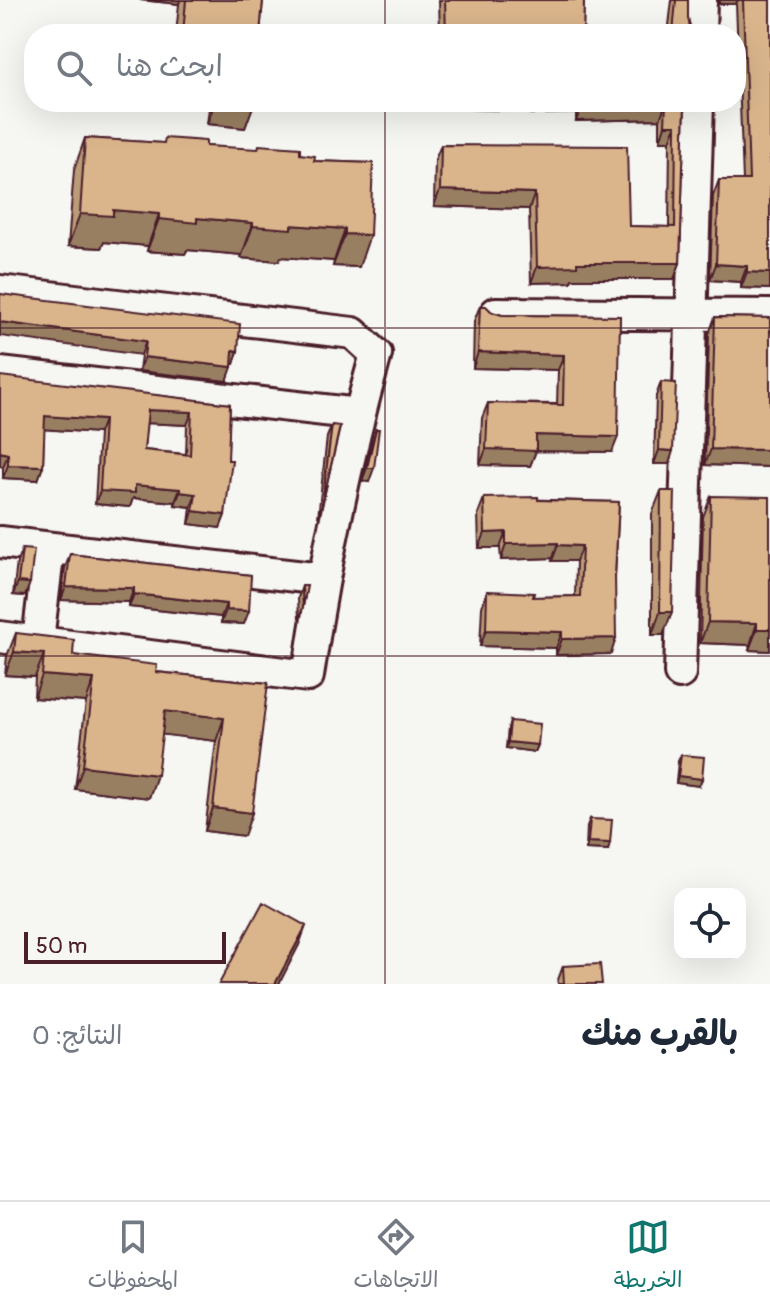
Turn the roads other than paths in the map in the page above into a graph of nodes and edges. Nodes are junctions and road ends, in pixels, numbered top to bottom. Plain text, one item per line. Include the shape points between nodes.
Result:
1 (701, 0) edge
2 (700, 24) edge
3 (698, 112) edge
4 (0, 291) edge
5 (496, 313) edge
6 (691, 313) junction
7 (770, 315) edge
8 (0, 373) edge
9 (359, 414) junction
10 (0, 542) edge
11 (49, 548) junction
12 (322, 579) junction
13 (0, 637) edge
14 (38, 640) junction
15 (680, 673) dead end

1 - 2 street
3 - 6 street
4 - 9 street via 353,333 376,354
5 - 6 street
6 - 7 street
6 - 15 street via 700,499
8 - 9 street
9 - 12 street
10 - 11 street
11 - 12 street
11 - 14 street
12 - 14 street via 308,676
13 - 14 street

